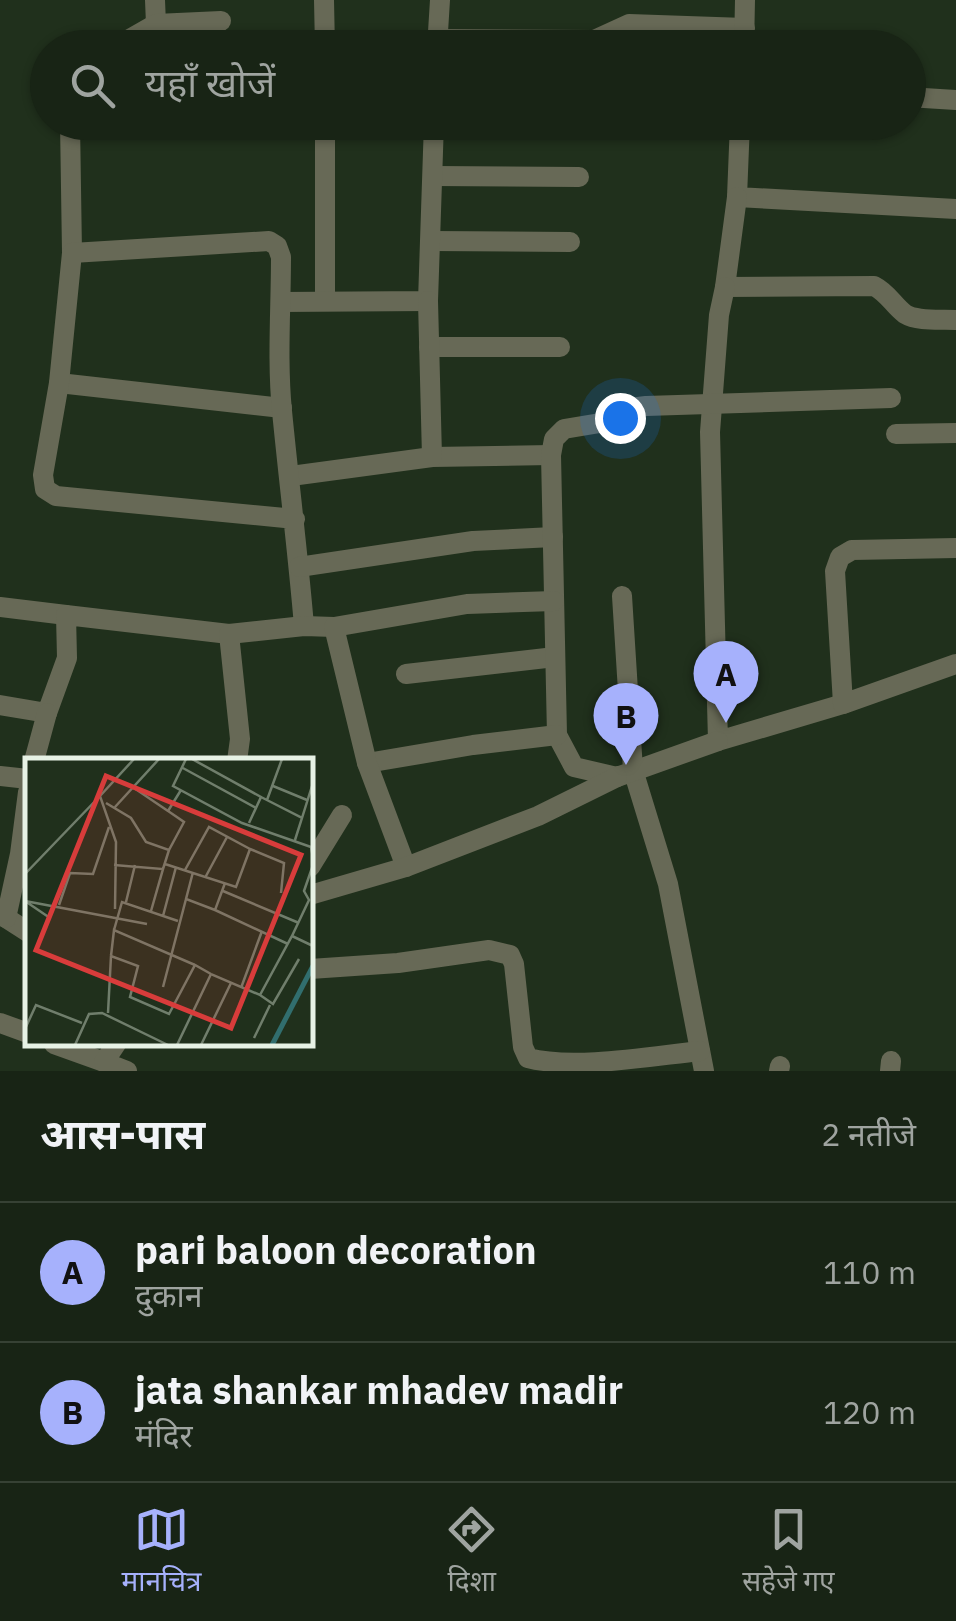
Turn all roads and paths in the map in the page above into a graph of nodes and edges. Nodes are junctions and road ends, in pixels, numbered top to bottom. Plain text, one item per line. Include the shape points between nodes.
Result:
1 (155, 0) edge
2 (324, 0) edge
3 (440, 0) edge
4 (745, 0) edge
5 (221, 21) dead end
6 (156, 24) junction
7 (146, 30) edge
8 (324, 30) edge
9 (438, 30) edge
10 (615, 30) edge
11 (678, 30) edge
12 (744, 30) edge
13 (926, 98) edge
14 (956, 100) edge
15 (70, 140) edge
16 (325, 140) edge
17 (434, 140) edge
18 (739, 140) edge
19 (434, 176) junction
20 (579, 176) dead end
21 (736, 196) junction
22 (956, 210) edge
23 (432, 241) junction
24 (570, 242) dead end
25 (72, 252) junction
26 (726, 287) junction
27 (324, 300) junction
28 (428, 301) junction
29 (280, 302) junction
30 (956, 320) edge
31 (429, 347) junction
32 (560, 347) dead end
33 (59, 383) junction
34 (891, 398) dead end
35 (714, 404) junction
36 (282, 408) junction
37 (956, 433) edge
38 (896, 434) dead end
39 (551, 455) junction
40 (432, 457) junction
41 (291, 476) junction
42 (295, 519) junction
43 (553, 537) junction
44 (956, 548) edge
45 (299, 567) junction
46 (622, 596) dead end
47 (554, 601) junction
48 (0, 607) edge
49 (66, 615) junction
50 (304, 626) junction
51 (334, 626) junction
52 (229, 634) junction
53 (556, 658) junction
54 (956, 664) edge
55 (406, 674) dead end
56 (844, 704) junction
57 (0, 705) edge
58 (48, 713) junction
59 (557, 736) junction
60 (718, 742) junction
61 (35, 758) edge
62 (237, 758) edge
63 (367, 763) junction
64 (625, 774) junction
65 (0, 776) edge
66 (25, 778) edge
67 (342, 815) dead end
68 (24, 854) edge
69 (312, 864) edge
70 (406, 867) junction
71 (312, 894) edge
72 (3, 916) edge
73 (25, 930) edge
74 (312, 969) edge
75 (0, 1023) edge
76 (25, 1032) edge
77 (60, 1046) edge
78 (115, 1046) edge
79 (702, 1061) edge
80 (104, 1062) junction
81 (128, 1071) edge

1 - 6 street
2 - 8 street
3 - 9 street
4 - 12 street
5 - 6 street
6 - 7 street
10 - 11 street via 628,24
13 - 14 street
15 - 25 street
16 - 27 street
17 - 19 street
18 - 21 street
19 - 20 street
19 - 23 street
21 - 22 street
21 - 26 street
23 - 24 street
23 - 28 street
25 - 29 street via 269,242 281,257
25 - 33 street
26 - 30 street via 874,286 911,318
26 - 35 street
27 - 28 street
27 - 29 street
28 - 31 street
29 - 36 street
31 - 32 street
31 - 40 street
33 - 36 street
33 - 42 street via 44,475 45,488 56,496
34 - 35 street
35 - 39 street via 630,408 606,422 564,429
35 - 60 street
36 - 41 street
37 - 38 street
39 - 40 street
39 - 43 street
40 - 41 street
41 - 42 street
42 - 45 street
43 - 45 street via 473,541
43 - 47 street
44 - 56 street via 852,550 840,557 835,572
45 - 50 street
46 - 64 street
47 - 51 street via 467,604
47 - 53 street
48 - 49 street
49 - 52 street
49 - 58 street via 67,658
50 - 51 street
50 - 52 street
51 - 63 street
52 - 62 street
53 - 55 street
53 - 59 street
54 - 56 street
56 - 60 street
57 - 58 street
58 - 61 street
59 - 63 street
59 - 64 street via 574,766
60 - 64 street
63 - 70 street
64 - 70 street
64 - 79 street via 668,884
65 - 66 street
67 - 69 street
68 - 72 street
70 - 71 street
72 - 73 street
74 - 79 street via 500,952 514,964 528,1058
75 - 76 street
77 - 80 street
78 - 80 street
80 - 81 street

